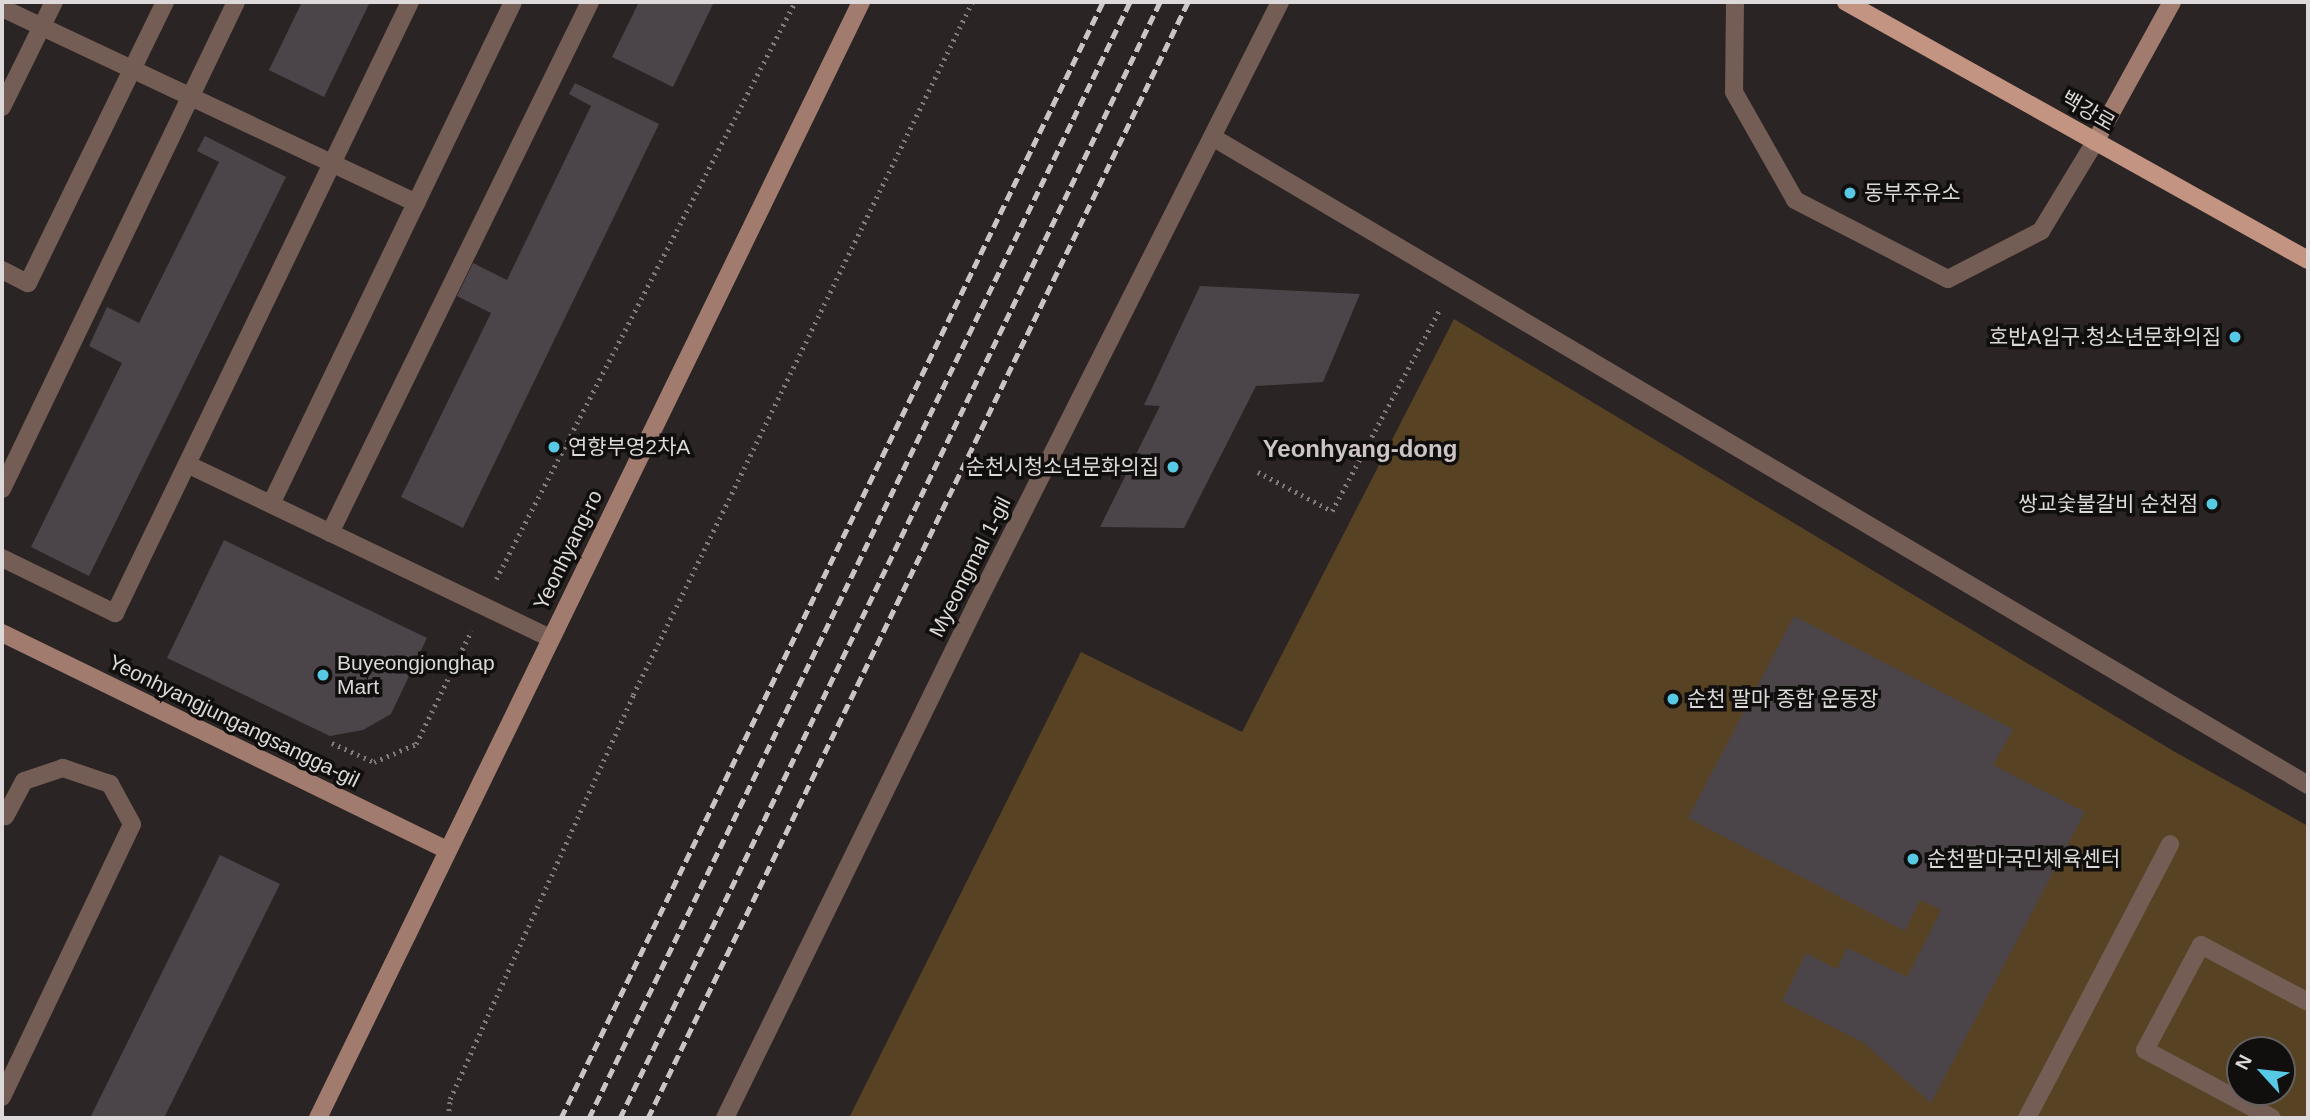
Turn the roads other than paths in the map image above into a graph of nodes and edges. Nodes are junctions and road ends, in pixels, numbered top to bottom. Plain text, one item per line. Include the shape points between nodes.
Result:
1 (54, 2) edge
2 (164, 2) edge
3 (236, 2) edge
4 (410, 2) edge
5 (513, 2) edge
6 (590, 2) edge
7 (862, 2) edge
8 (1280, 2) edge
9 (1735, 2) edge
10 (1846, 2) edge
11 (2172, 2) edge
12 (2, 8) edge
13 (41, 27) junction
14 (131, 70) junction
15 (190, 99) junction
16 (2, 107) edge
17 (1214, 138) junction
18 (2095, 142) junction
19 (332, 162) junction
20 (416, 203) junction
21 (2308, 260) edge
22 (2, 270) edge
23 (189, 465) junction
24 (2, 489) edge
25 (271, 504) junction
26 (330, 533) junction
27 (2, 558) edge
28 (2, 634) edge
29 (550, 638) junction
30 (2308, 785) edge
31 (5, 816) dead end
32 (2170, 844) dead end
33 (447, 850) junction
34 (2308, 1002) edge
35 (2, 1097) edge
36 (318, 1118) edge
37 (725, 1118) edge
38 (2027, 1118) edge
39 (2273, 1118) edge

1 - 13 street
2 - 14 street
3 - 15 street
4 - 19 street
5 - 20 street
6 - 26 street
7 - 29 main road, Yeonhyang-ro
8 - 17 street, Myeongmal 1-gil
9 - 18 street via 1734,92 1796,200 1948,279 2041,231
10 - 18 main road, 백강로
11 - 18 main road
12 - 13 street
13 - 14 street
13 - 16 street
14 - 15 street
14 - 22 street via 28,283
15 - 19 street
15 - 24 street
17 - 30 street
17 - 37 street, Myeongmal 1-gil via 971,616
18 - 21 main road, 백강로
19 - 20 street
19 - 23 street
20 - 25 street
23 - 25 street
23 - 27 street via 115,612
25 - 26 street
26 - 29 street
28 - 33 main road, Yeonhyangjungangsangga-gil
29 - 33 main road, Yeonhyang-ro
31 - 35 street via 24,781 64,768 110,784 132,824
32 - 38 street
33 - 36 main road, Yeonhyang-ro
34 - 39 street via 2201,945 2145,1050

